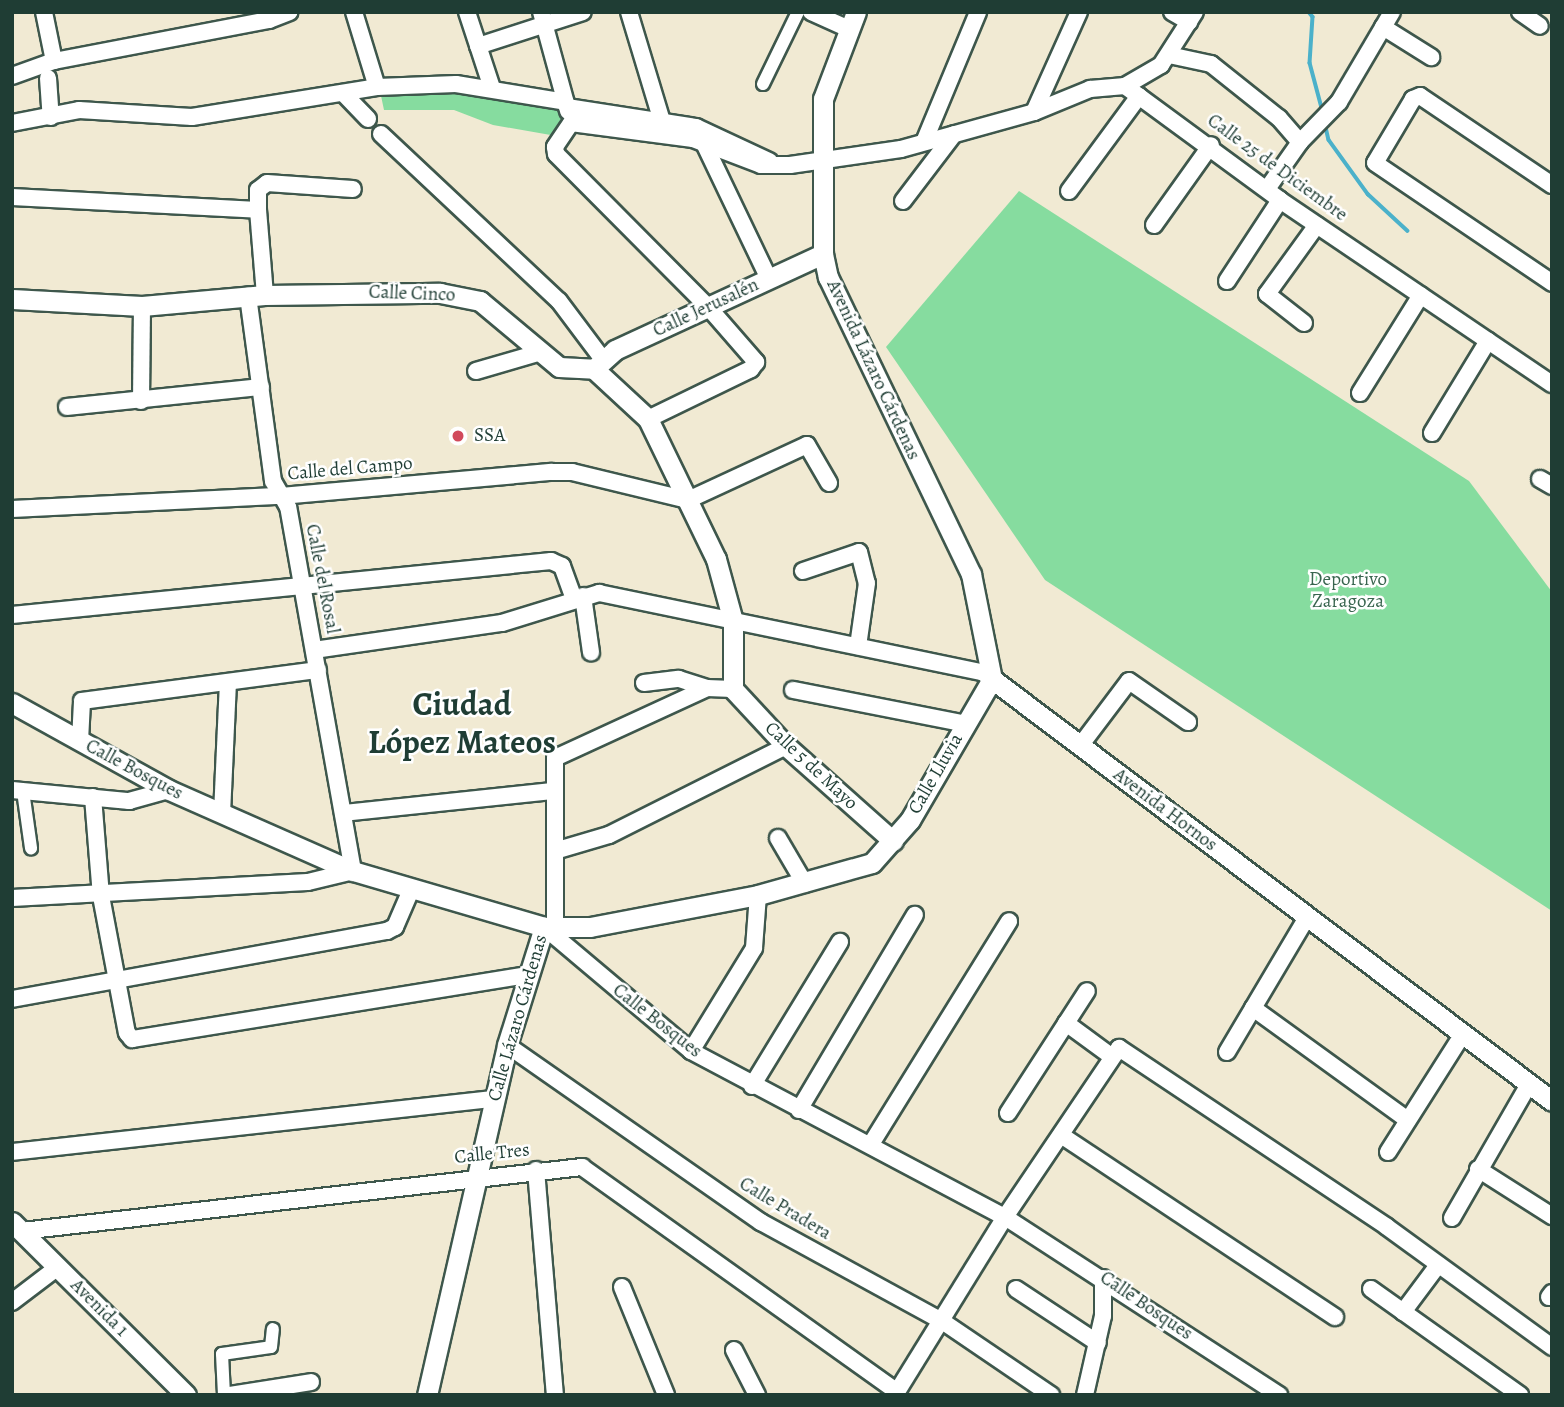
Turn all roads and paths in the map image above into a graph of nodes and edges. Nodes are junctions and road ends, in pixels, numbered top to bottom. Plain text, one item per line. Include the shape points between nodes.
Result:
1 (44, 12) edge
2 (290, 12) edge
3 (354, 12) edge
4 (467, 12) edge
5 (583, 12) edge
6 (629, 12) edge
7 (798, 12) edge
8 (978, 12) edge
9 (1079, 12) edge
10 (1172, 12) edge
11 (1392, 12) edge
12 (1520, 12) edge
13 (816, 13) edge
14 (1192, 17) edge
15 (543, 20) edge
16 (852, 21) edge
17 (1540, 26) dead end
18 (1383, 27) junction
19 (478, 46) junction
20 (1169, 55) junction
21 (1431, 57) dead end
22 (54, 61) junction
23 (12, 76) edge
24 (48, 78) dead end
25 (763, 84) dead end
26 (377, 87) junction
27 (492, 88) junction
28 (1132, 91) junction
29 (343, 93) junction
30 (568, 111) junction
31 (1034, 112) junction
32 (51, 117) junction
33 (368, 120) dead end
34 (662, 121) junction
35 (12, 123) edge
36 (381, 134) dead end
37 (954, 134) junction
38 (702, 135) junction
39 (924, 142) junction
40 (1300, 142) junction
41 (1211, 145) junction
42 (823, 162) junction
43 (1552, 185) edge
44 (353, 189) dead end
45 (1069, 191) dead end
46 (1274, 194) junction
47 (12, 197) edge
48 (903, 201) dead end
49 (258, 210) junction
50 (1154, 225) dead end
51 (1317, 225) junction
52 (823, 254) junction
53 (769, 279) junction
54 (1227, 281) dead end
55 (1552, 283) edge
56 (1422, 295) junction
57 (256, 296) junction
58 (12, 299) edge
59 (142, 306) junction
60 (709, 308) junction
61 (1304, 323) dead end
62 (1488, 341) junction
63 (538, 353) junction
64 (599, 365) junction
65 (476, 371) dead end
66 (1552, 384) edge
67 (261, 387) junction
68 (1360, 393) dead end
69 (141, 401) junction
70 (67, 407) dead end
71 (648, 419) junction
72 (1432, 433) dead end
73 (829, 483) dead end
74 (281, 496) junction
75 (688, 500) junction
76 (12, 509) edge
77 (803, 571) dead end
78 (301, 589) junction
79 (578, 597) junction
80 (12, 615) edge
81 (733, 621) junction
82 (858, 646) junction
83 (314, 650) junction
84 (591, 652) dead end
85 (318, 670) junction
86 (992, 679) junction
87 (228, 681) junction
88 (644, 683) dead end
89 (707, 688) junction
90 (733, 689) junction
91 (793, 690) dead end
92 (12, 703) edge
93 (1188, 722) dead end
94 (966, 724) junction
95 (80, 741) junction
96 (786, 746) junction
97 (1080, 746) junction
98 (169, 790) junction
99 (18, 791) edge
100 (554, 791) junction
101 (93, 797) junction
102 (343, 813) junction
103 (222, 814) junction
104 (778, 838) dead end
105 (892, 841) junction
106 (31, 848) dead end
107 (558, 850) junction
108 (872, 863) joint
109 (354, 871) junction
110 (805, 884) junction
111 (411, 890) junction
112 (101, 895) junction
113 (758, 895) junction
114 (12, 898) edge
115 (915, 915) dead end
116 (1307, 917) junction
117 (1009, 922) dead end
118 (549, 927) junction
119 (840, 942) dead end
120 (528, 975) junction
121 (115, 979) junction
122 (1087, 991) dead end
123 (12, 999) edge
124 (1253, 1008) junction
125 (1066, 1023) junction
126 (1463, 1034) junction
127 (507, 1045) junction
128 (691, 1051) junction
129 (1115, 1052) junction
130 (1227, 1052) dead end
131 (1529, 1084) junction
132 (752, 1086) junction
133 (494, 1099) junction
134 (1552, 1101) edge
135 (799, 1110) junction
136 (1007, 1113) dead end
137 (1408, 1120) junction
138 (1061, 1135) junction
139 (871, 1144) junction
140 (12, 1152) edge
141 (1388, 1152) dead end
142 (1478, 1169) junction
143 (536, 1170) junction
144 (476, 1176) junction
145 (1552, 1216) edge
146 (1005, 1217) junction
147 (1452, 1218) dead end
148 (17, 1226) edge
149 (1438, 1265) junction
150 (58, 1267) junction
151 (1103, 1278) junction
152 (622, 1287) dead end
153 (1016, 1289) dead end
154 (1371, 1289) dead end
155 (12, 1301) edge
156 (1403, 1312) junction
157 (1335, 1317) dead end
158 (942, 1321) junction
159 (272, 1329) dead end
160 (1098, 1343) junction
161 (1552, 1347) edge
162 (734, 1350) dead end
163 (311, 1382) dead end
164 (896, 1393) edge
165 (186, 1395) edge
166 (224, 1395) edge
167 (230, 1395) edge
168 (427, 1395) edge
169 (555, 1395) edge
170 (666, 1395) edge
171 (757, 1395) edge
172 (1051, 1395) edge
173 (1085, 1395) edge
174 (1279, 1395) edge
175 (1520, 1395) edge

1 - 22 street
2 - 22 street via 269,20
3 - 26 street
4 - 19 street
5 - 15 street
6 - 34 street
7 - 25 street
8 - 39 street
9 - 31 street
10 - 14 street
11 - 18 street
12 - 17 street
13 - 16 street
14 - 20 street
15 - 19 street
15 - 30 street
16 - 42 street, Avenida Lázaro Cárdenas via 823,99
18 - 21 street
18 - 40 street via 1330,111
19 - 27 street
20 - 28 street
20 - 40 street via 1211,64 1279,118
22 - 23 street
24 - 32 street
26 - 27 street
26 - 29 street
27 - 30 street
28 - 31 street via 1090,89
28 - 41 street, Calle 25 de Diciembre
28 - 45 street
29 - 32 street via 192,117 90,110
29 - 33 street
30 - 34 street
30 - 38 street
30 - 60 street via 556,154
31 - 37 street
32 - 35 street
34 - 38 street
36 - 64 street via 559,301
37 - 39 street
37 - 48 street
38 - 42 street via 761,165
38 - 53 street
39 - 42 street
40 - 46 street
41 - 46 street, Calle 25 de Diciembre
41 - 50 street
42 - 52 street, Avenida Lázaro Cárdenas
43 - 55 street via 1420,96 1413,99 1375,163
44 - 49 street via 267,183 258,190
46 - 51 street, Calle 25 de Diciembre
46 - 54 street
47 - 49 street
49 - 57 street, Calle del Rosal
51 - 56 street, Calle 25 de Diciembre
51 - 61 street via 1267,294
52 - 53 street, Calle Jerusalén
52 - 86 street, Avenida Lázaro Cárdenas via 828,277 971,574 981,604
53 - 60 street, Calle Jerusalén
56 - 62 street, Calle 25 de Diciembre
56 - 68 street
57 - 59 street, Calle Cinco
57 - 63 street, Calle Cinco via 464,296 480,301
57 - 67 street, Calle del Rosal
58 - 59 street, Calle Cinco
59 - 69 street
60 - 64 street, Calle Jerusalén via 615,350
60 - 71 street via 756,362 751,369
62 - 66 street, Calle 25 de Diciembre
62 - 72 street
63 - 64 street, Calle Cinco via 559,367
63 - 65 street
64 - 71 street
67 - 69 street
67 - 74 street, Calle del Rosal via 273,481
69 - 70 street
71 - 75 street
73 - 75 street via 812,448 798,446
74 - 75 street, Calle del Campo via 572,472
74 - 76 street, Calle del Campo
74 - 78 street, Calle del Rosal via 288,507
75 - 81 street via 716,559
77 - 82 street via 859,552 867,583
78 - 79 street via 551,561 562,566
78 - 80 street
78 - 83 street, Calle del Rosal
79 - 81 street, Avenida Hornos via 599,593
79 - 83 street, Avenida Hornos via 502,623
79 - 84 street
81 - 82 street, Avenida Hornos
81 - 90 street
82 - 86 street, Avenida Hornos via 982,672
83 - 85 street, Calle del Rosal
85 - 87 street
85 - 102 street, Calle del Rosal
86 - 94 street, Calle Lluvia
86 - 97 street, Avenida Hornos
87 - 95 street via 82,701
87 - 103 street
88 - 89 street via 679,679
89 - 90 street
89 - 100 street via 555,758
90 - 96 street, Calle 5 de Mayo
91 - 94 street
92 - 95 street, Calle Bosques
93 - 97 street via 1129,681
94 - 105 street, Calle Lluvia via 910,820
95 - 98 street, Calle Bosques
96 - 105 street, Calle 5 de Mayo
96 - 107 street via 609,835
97 - 116 street, Avenida Hornos
98 - 101 street via 129,801
98 - 103 street, Calle Bosques
99 - 101 street
99 - 106 street
100 - 102 street
100 - 107 street
101 - 112 street
102 - 109 street, Calle del Rosal
103 - 109 street, Calle Bosques
104 - 110 street
105 - 108 street, Calle Lluvia
107 - 118 street
108 - 110 street, Calle Lázaro Cárdenas
109 - 111 street, Calle Bosques
109 - 112 street via 308,883
110 - 113 street, Calle Lázaro Cárdenas
111 - 118 street, Calle Bosques
111 - 121 street via 395,928 387,931
112 - 114 street
112 - 121 street
113 - 118 street, Calle Lázaro Cárdenas via 590,927
113 - 128 street via 754,948
115 - 135 street
116 - 124 street
116 - 126 street, Avenida Hornos
117 - 139 street
118 - 120 street, Calle Lázaro Cárdenas
118 - 128 street, Calle Bosques
119 - 132 street
120 - 121 street via 139,1040 127,1033
120 - 127 street, Calle Lázaro Cárdenas
121 - 123 street
122 - 125 street
124 - 130 street
124 - 137 street
125 - 129 street
125 - 136 street
126 - 131 street, Avenida Hornos
126 - 137 street
127 - 133 street, Calle Lázaro Cárdenas
127 - 158 street, Calle Pradera via 761,1222
128 - 132 street, Calle Bosques
129 - 138 street
129 - 149 street
131 - 134 street, Avenida Hornos
131 - 142 street
132 - 135 street, Calle Bosques
133 - 140 street
133 - 144 street, Calle Lázaro Cárdenas
135 - 139 street, Calle Bosques
137 - 141 street
138 - 146 street
138 - 157 street
139 - 146 street, Calle Bosques
142 - 145 street
142 - 147 street
143 - 144 street, Calle Tres
143 - 164 street, Calle Tres via 569,1165 596,1174
143 - 169 street
144 - 148 street, Calle Tres
144 - 168 street, Calle Lázaro Cárdenas
146 - 151 street, Calle Bosques
146 - 158 street
148 - 150 street, Avenida 1
149 - 156 street
149 - 161 street
150 - 155 street
150 - 165 street, Avenida 1
151 - 160 street
151 - 174 street, Calle Bosques
152 - 170 street
153 - 160 street
154 - 156 street
156 - 175 street
158 - 164 street
158 - 172 street, Calle Pradera
159 - 166 street via 271,1347 222,1354
160 - 173 street
162 - 171 street
163 - 167 street

